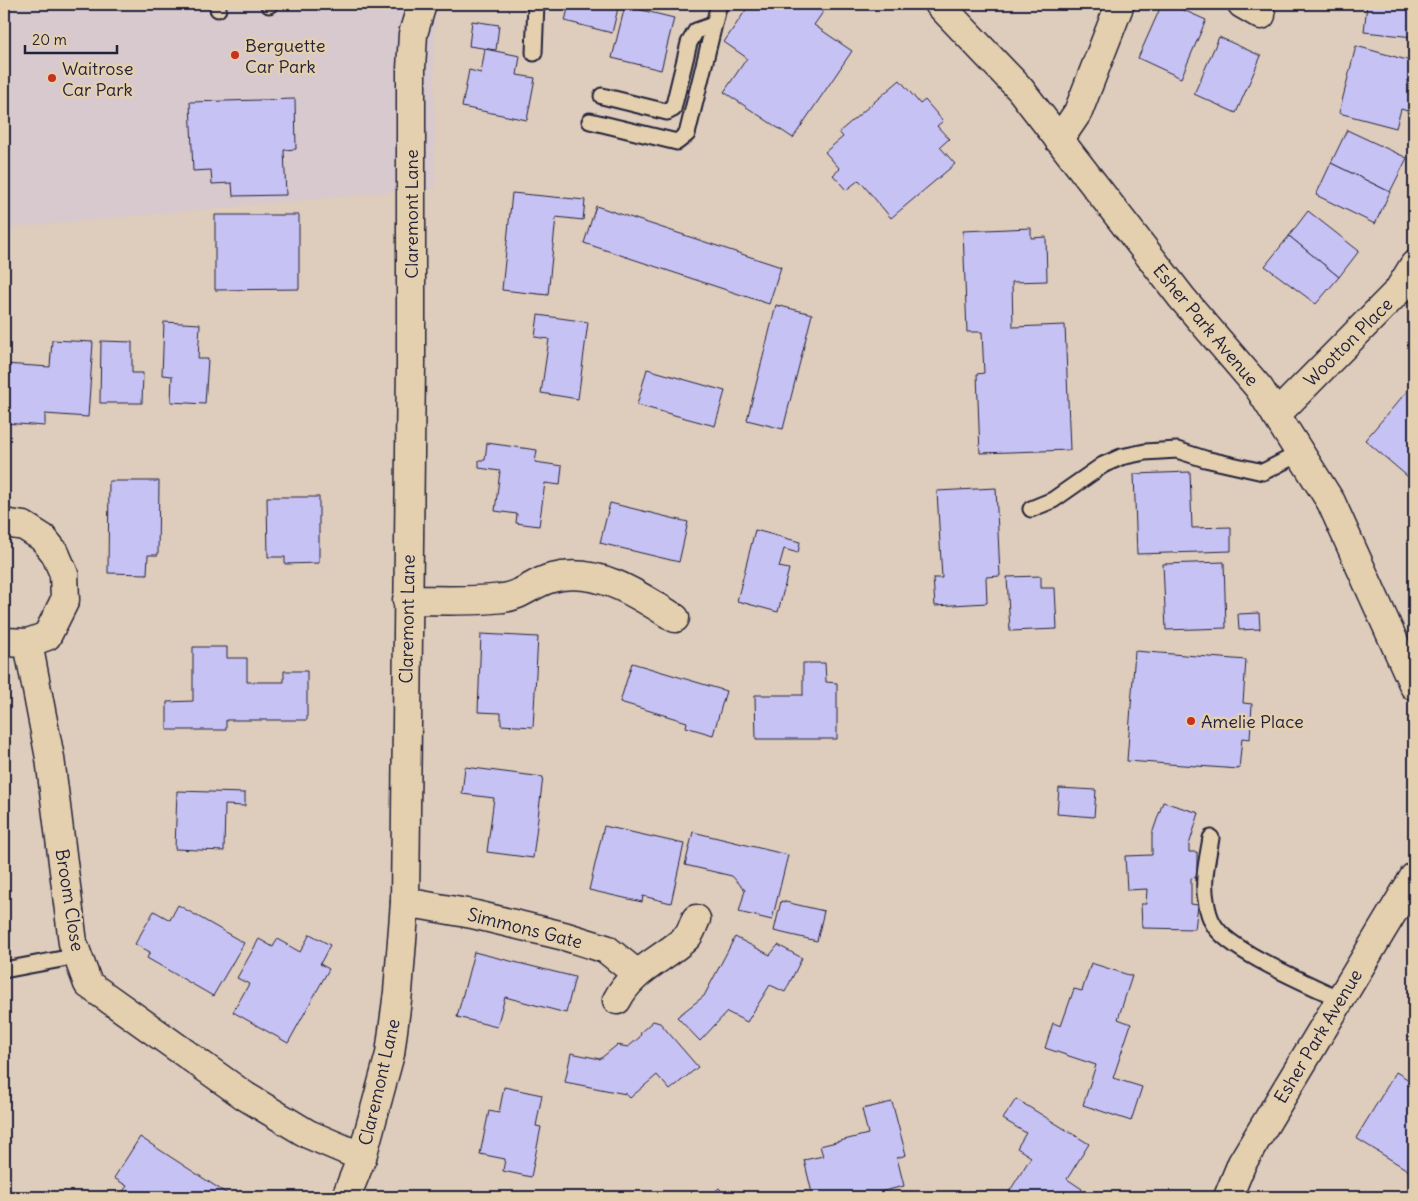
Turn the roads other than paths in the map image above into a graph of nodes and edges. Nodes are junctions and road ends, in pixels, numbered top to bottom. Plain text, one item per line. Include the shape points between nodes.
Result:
1 (407, 4) edge
2 (422, 4) edge
3 (536, 4) edge
4 (718, 4) edge
5 (939, 4) edge
6 (1120, 4) edge
7 (714, 25) junction
8 (413, 34) junction
9 (534, 53) dead end
10 (602, 96) dead end
11 (590, 121) dead end
12 (1059, 140) junction
13 (1414, 265) edge
14 (1276, 415) junction
15 (1300, 453) junction
16 (1031, 509) dead end
17 (4, 523) edge
18 (407, 600) junction
19 (675, 618) dead end
20 (16, 642) edge
21 (1414, 686) edge
22 (1211, 838) dead end
23 (1414, 877) edge
24 (405, 902) junction
25 (696, 919) dead end
26 (78, 956) junction
27 (4, 970) edge
28 (637, 974) junction
29 (1340, 999) junction
30 (617, 1000) dead end
31 (362, 1157) junction
32 (346, 1197) edge
33 (1228, 1197) edge

1 - 8 street, Claremont Lane
2 - 8 street, Claremont Lane
3 - 9 lane
4 - 7 lane
5 - 12 street, Esher Park Avenue via 1020,89
6 - 12 street via 1078,112
7 - 10 lane via 696,31 689,43 673,109 667,112
7 - 11 lane via 687,134 677,142
8 - 18 street, Claremont Lane
12 - 14 street, Esher Park Avenue via 1182,298 1259,388
13 - 14 street, Wootton Place via 1398,291
14 - 15 street, Esher Park Avenue
15 - 16 lane via 1263,472 1177,450 1145,452 1103,465 1053,500
15 - 21 street, Esher Park Avenue via 1330,502
17 - 20 street, Broom Close via 24,526 43,538 55,553 64,574 65,600 47,636
18 - 19 street via 504,598 523,593 550,578 570,574 591,576 618,585
18 - 24 street, Claremont Lane
20 - 26 street, Broom Close via 50,758 73,943
22 - 29 lane via 1206,899 1214,925 1243,950
23 - 29 street, Esher Park Avenue
24 - 28 street, Simmons Gate via 472,914 606,949
24 - 31 street, Claremont Lane via 390,1054
25 - 28 street via 688,936
26 - 27 lane
26 - 31 street, Broom Close via 88,984 237,1090 308,1134
28 - 30 street
29 - 33 street, Esher Park Avenue via 1242,1163
31 - 32 street, Claremont Lane

